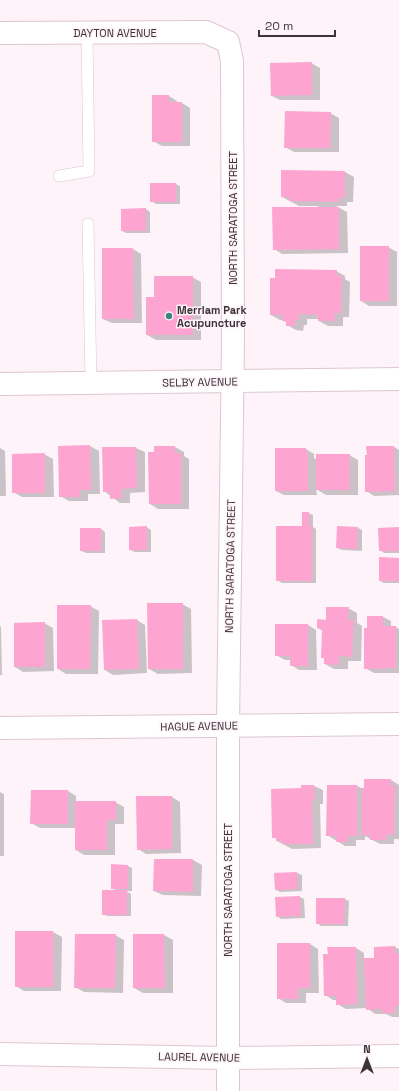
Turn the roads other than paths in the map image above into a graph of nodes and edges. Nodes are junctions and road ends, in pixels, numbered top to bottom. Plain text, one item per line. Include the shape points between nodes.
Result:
1 (0, 33) edge
2 (87, 33) junction
3 (228, 42) joint
4 (59, 176) dead end
5 (88, 224) dead end
6 (399, 379) edge
7 (232, 382) junction
8 (91, 383) junction
9 (0, 384) edge
10 (399, 724) edge
11 (228, 726) junction
12 (0, 728) edge
13 (0, 1054) edge
14 (399, 1056) edge
15 (228, 1058) junction
16 (228, 1091) edge

1 - 2 street, DAYTON AVENUE
2 - 3 street, DAYTON AVENUE via 206,32
2 - 4 lane via 89,171
3 - 7 street, NORTH SARATOGA STREET via 232,61
5 - 8 lane
6 - 7 street, SELBY AVENUE
7 - 8 street, SELBY AVENUE
7 - 11 street, NORTH SARATOGA STREET
8 - 9 street, SELBY AVENUE
10 - 11 street, HAGUE AVENUE
11 - 12 street, HAGUE AVENUE
11 - 15 street, NORTH SARATOGA STREET
13 - 15 street, LAUREL AVENUE
14 - 15 street, LAUREL AVENUE
15 - 16 street, NORTH SARATOGA STREET

